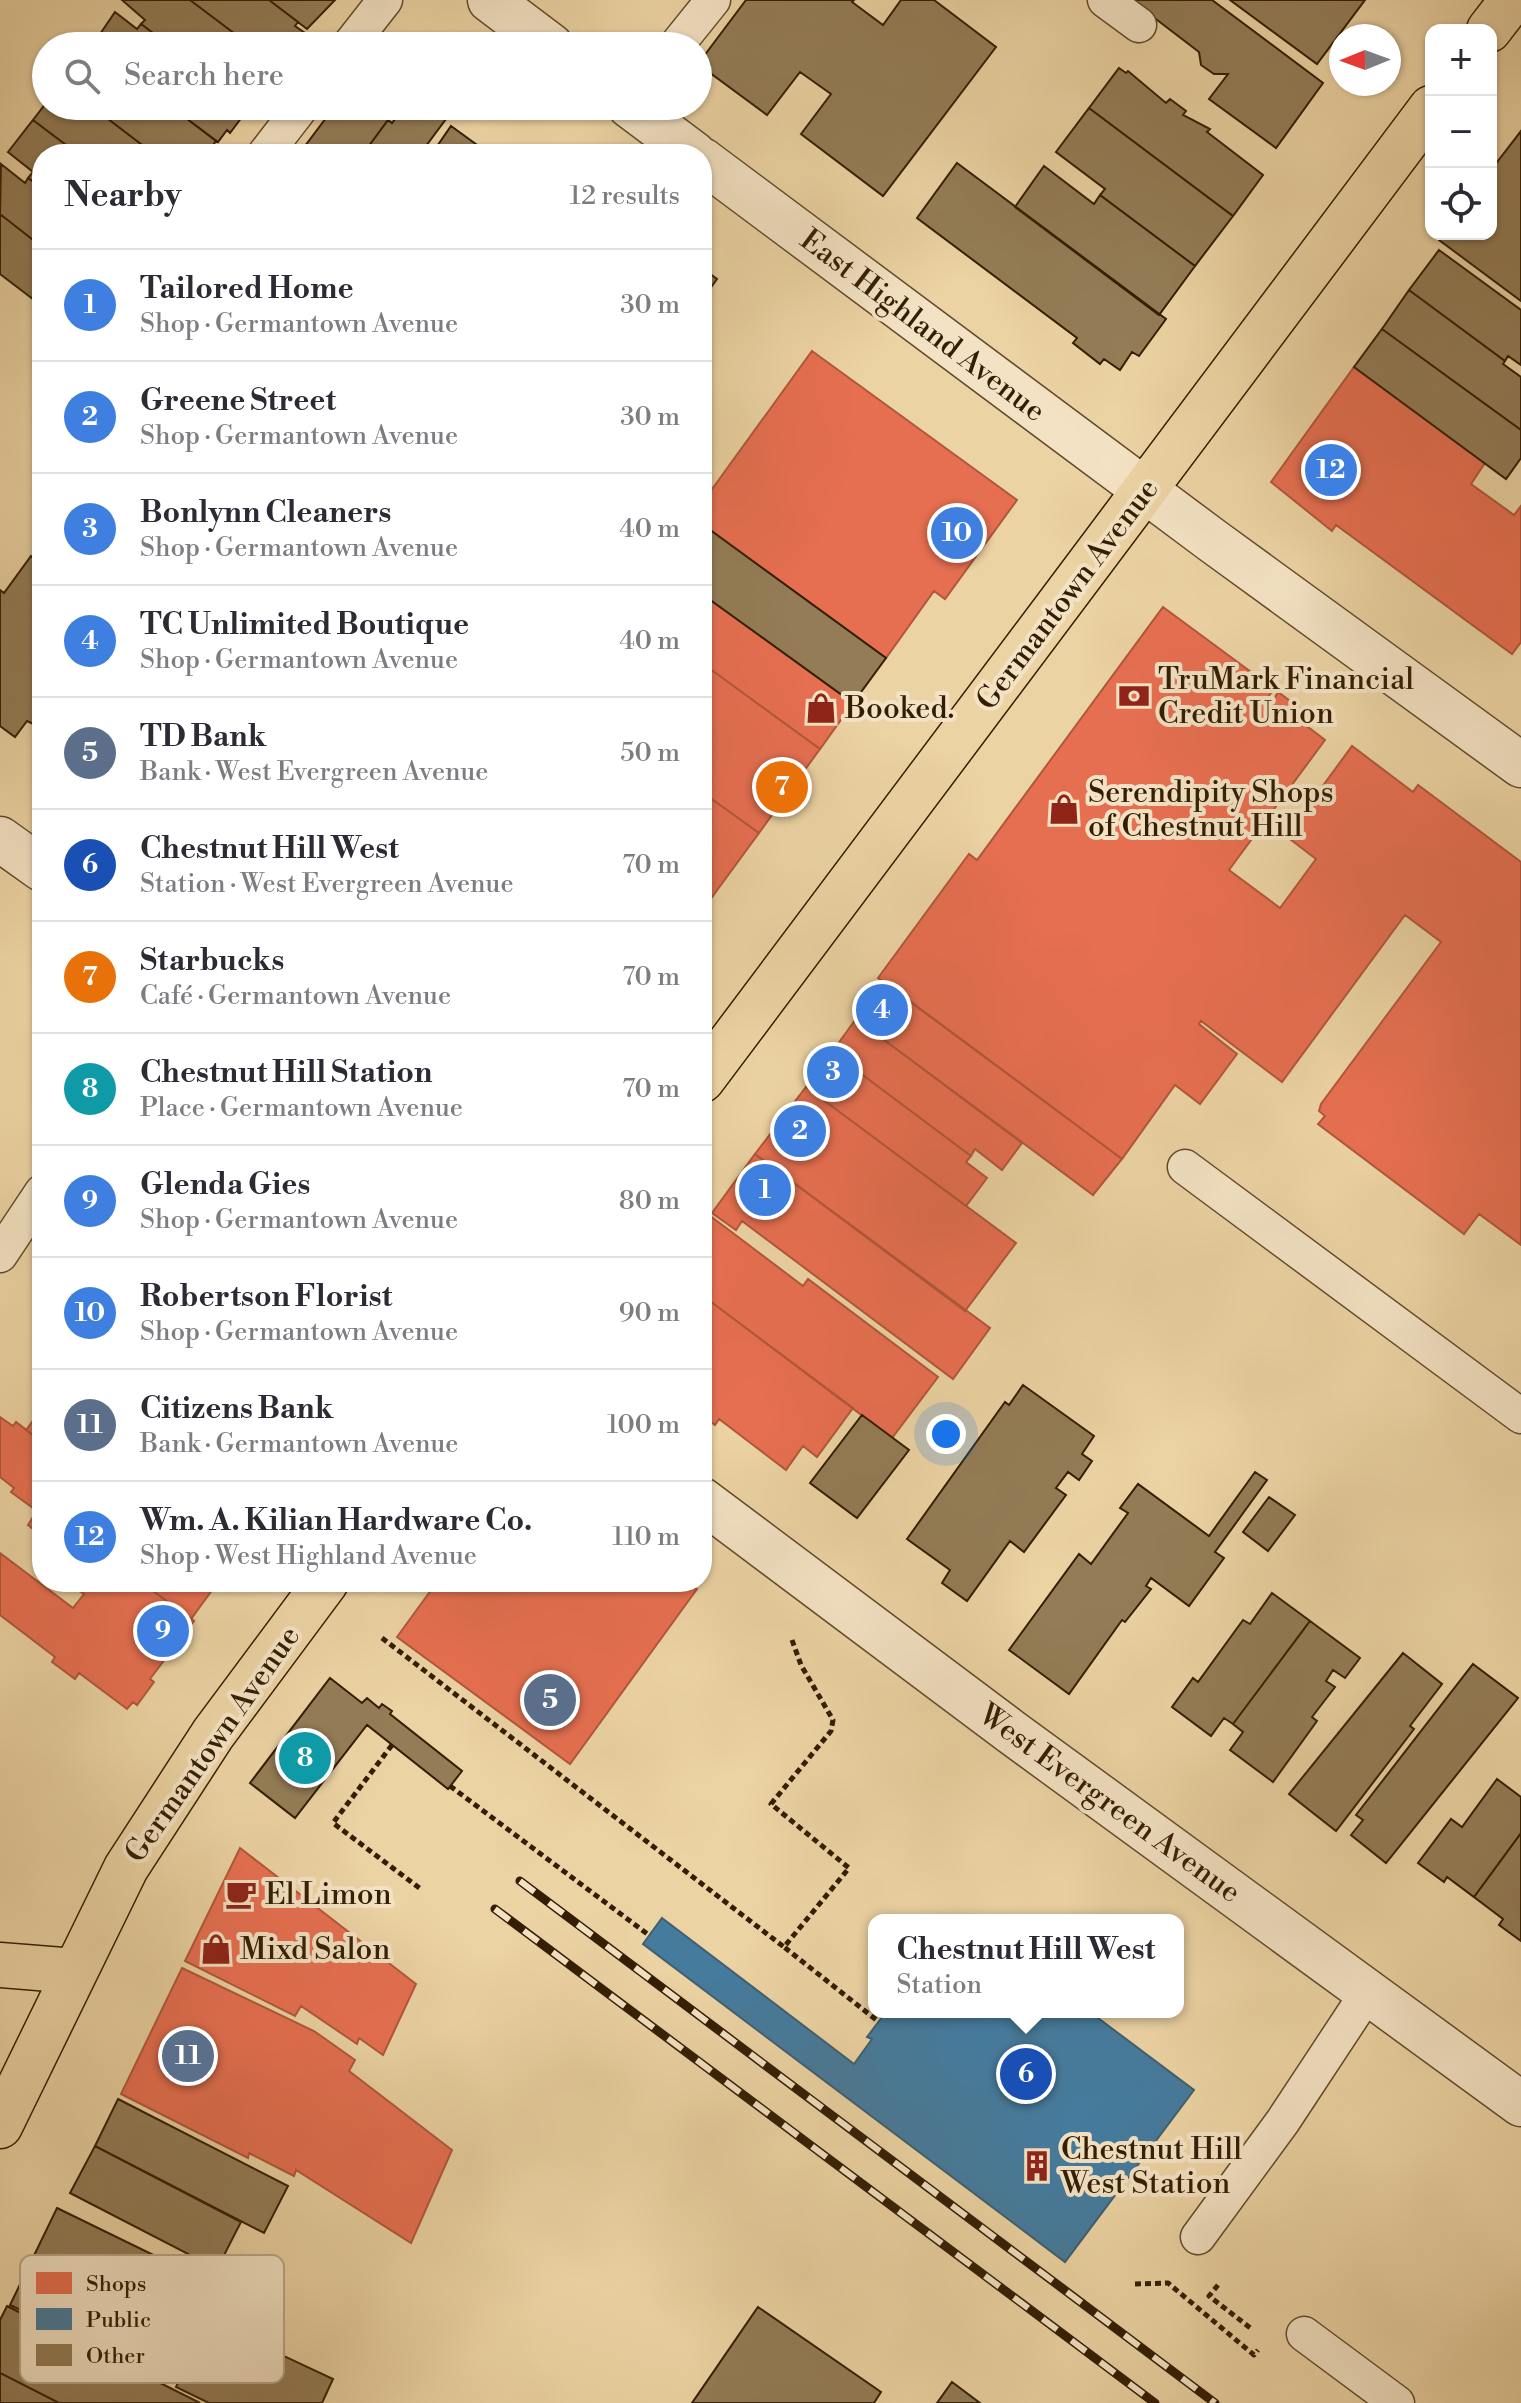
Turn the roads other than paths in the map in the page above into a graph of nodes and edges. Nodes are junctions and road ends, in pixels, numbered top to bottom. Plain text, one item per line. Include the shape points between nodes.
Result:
1 (385, 0) edge
2 (490, 0) edge
3 (713, 0) edge
4 (1105, 0) edge
5 (1512, 0) edge
6 (1494, 24) edge
7 (1139, 25) dead end
8 (360, 32) edge
9 (532, 32) edge
10 (687, 32) edge
11 (1425, 116) edge
12 (291, 120) edge
13 (649, 120) edge
14 (273, 144) edge
15 (681, 144) edge
16 (712, 167) edge
17 (1144, 490) junction
18 (1521, 765) edge
19 (0, 839) edge
20 (32, 862) edge
21 (712, 1067) edge
22 (1185, 1167) dead end
23 (32, 1207) edge
24 (0, 1255) edge
25 (1521, 1416) edge
26 (712, 1507) edge
27 (319, 1592) edge
28 (0, 1965) edge
29 (75, 1971) junction
30 (1368, 1992) junction
31 (1521, 2104) edge
32 (0, 2126) edge
33 (1198, 2237) road end
34 (1304, 2334) dead end
35 (1397, 2403) edge

1 - 8 lane
2 - 9 street
3 - 10 lane
4 - 7 lane
5 - 6 main road
11 - 17 main road, Germantown Avenue
12 - 14 lane
13 - 15 street
16 - 17 street, East Highland Avenue
17 - 18 street, East Highland Avenue
17 - 21 main road, Germantown Avenue
19 - 20 street
22 - 25 lane
23 - 24 lane
26 - 30 street, West Evergreen Avenue
27 - 29 main road, Germantown Avenue via 166,1803 126,1868
28 - 29 main road
29 - 32 main road, Germantown Avenue
30 - 31 street, West Evergreen Avenue
30 - 33 lane
34 - 35 lane

